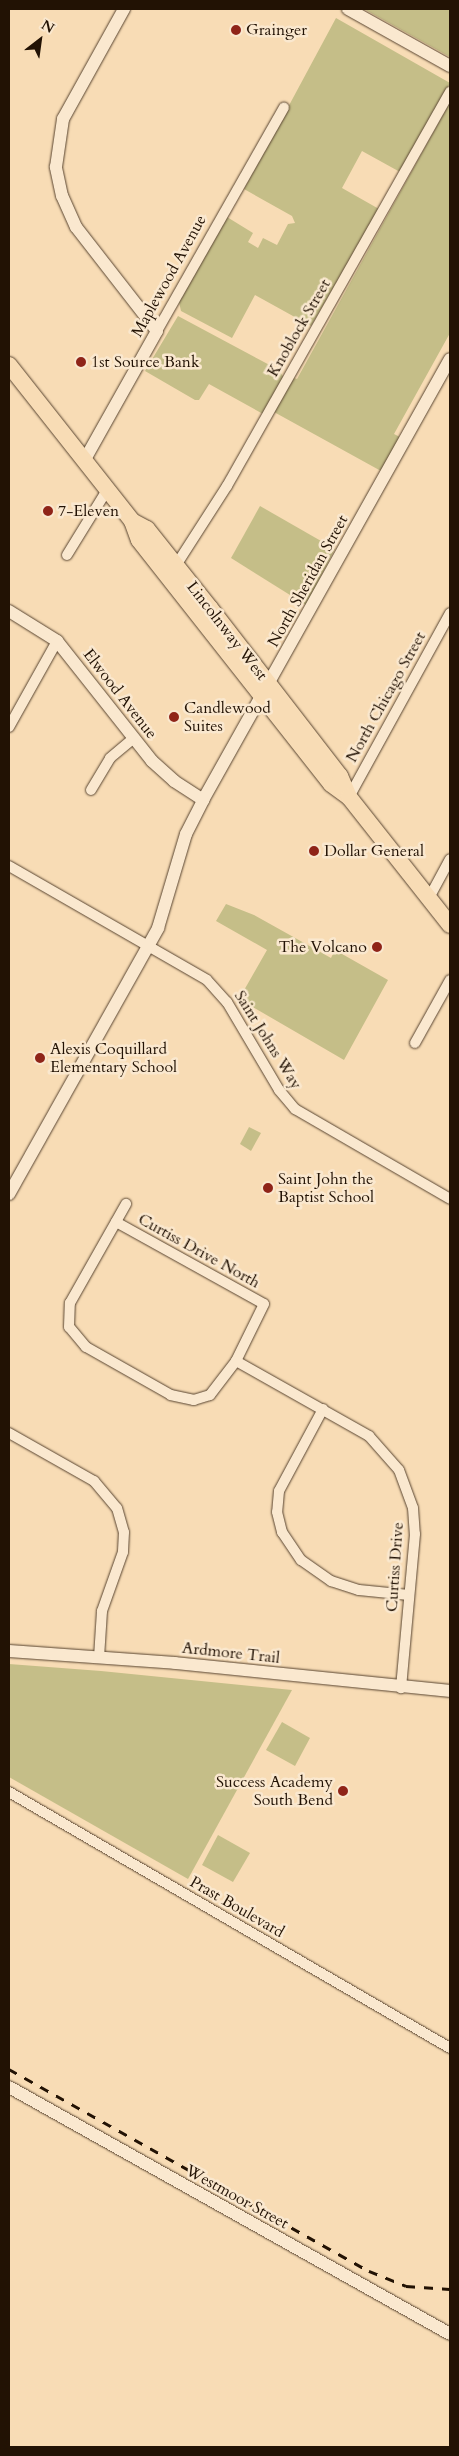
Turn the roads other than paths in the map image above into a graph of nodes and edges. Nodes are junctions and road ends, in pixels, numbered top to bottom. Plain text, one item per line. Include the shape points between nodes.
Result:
1 (124, 9) edge
2 (348, 9) edge
3 (450, 66) edge
4 (450, 92) edge
5 (284, 107) dead end
6 (157, 331) junction
7 (450, 359) edge
8 (9, 365) edge
9 (84, 461) junction
10 (107, 490) junction
11 (66, 556) dead end
12 (173, 571) junction
13 (9, 611) edge
14 (450, 613) edge
15 (57, 641) junction
16 (266, 690) junction
17 (9, 727) edge
18 (134, 738) junction
19 (91, 790) dead end
20 (348, 797) junction
21 (203, 800) junction
22 (450, 859) edge
23 (9, 866) edge
24 (429, 898) junction
25 (450, 925) edge
26 (148, 945) junction
27 (450, 980) edge
28 (415, 1043) dead end
29 (9, 1194) edge
30 (450, 1199) edge
31 (126, 1204) dead end
32 (116, 1222) junction
33 (236, 1361) junction
34 (323, 1409) junction
35 (9, 1433) edge
36 (409, 1595) junction
37 (9, 1651) edge
38 (99, 1656) junction
39 (401, 1688) junction
40 (450, 1691) edge
41 (9, 1792) edge
42 (450, 2048) edge
43 (9, 2087) edge
44 (450, 2334) edge

1 - 6 street via 64,119 56,167 62,196 76,227
2 - 3 street
4 - 12 street, Knoblock Street via 226,486
5 - 6 street, Maplewood Avenue
6 - 9 street, Maplewood Avenue
7 - 16 street, North Sheridan Street
8 - 9 main road, Lincolnway West
9 - 10 main road, Lincolnway West
10 - 11 street
10 - 12 main road, Lincolnway West via 132,521 146,528
12 - 16 main road, Lincolnway West
13 - 15 street, Elwood Avenue
14 - 20 street, North Chicago Street
15 - 17 street
15 - 18 street, Elwood Avenue
16 - 20 main road, Lincolnway West via 340,776
16 - 21 street, North Sheridan Street
18 - 19 street via 110,758
18 - 21 street, Elwood Avenue via 162,772
20 - 24 main road, Lincolnway West
21 - 26 street, North Sheridan Street via 186,834 164,914
22 - 24 street
23 - 26 street, Saint Johns Way
24 - 25 main road, Lincolnway West
26 - 29 street, North Sheridan Street
26 - 30 street, Saint Johns Way via 197,972 222,994 279,1090 299,1112
27 - 28 street
31 - 32 street
32 - 33 street, Curtiss Drive North via 264,1304
32 - 33 street via 70,1302 69,1327 78,1341 185,1400 202,1399 215,1391
33 - 34 street, Curtiss Drive
34 - 36 street, Curtiss Drive via 369,1436 398,1470 413,1508 415,1534
34 - 36 street via 279,1491 277,1512 282,1532 301,1560 331,1581 359,1590
35 - 38 street via 94,1481 117,1508 124,1532 123,1552 102,1611
36 - 39 street, Curtiss Drive
37 - 38 street, Ardmore Trail
38 - 39 street, Ardmore Trail
39 - 40 street, Ardmore Trail
41 - 42 street, Prast Boulevard
43 - 44 street, Westmoor Street

